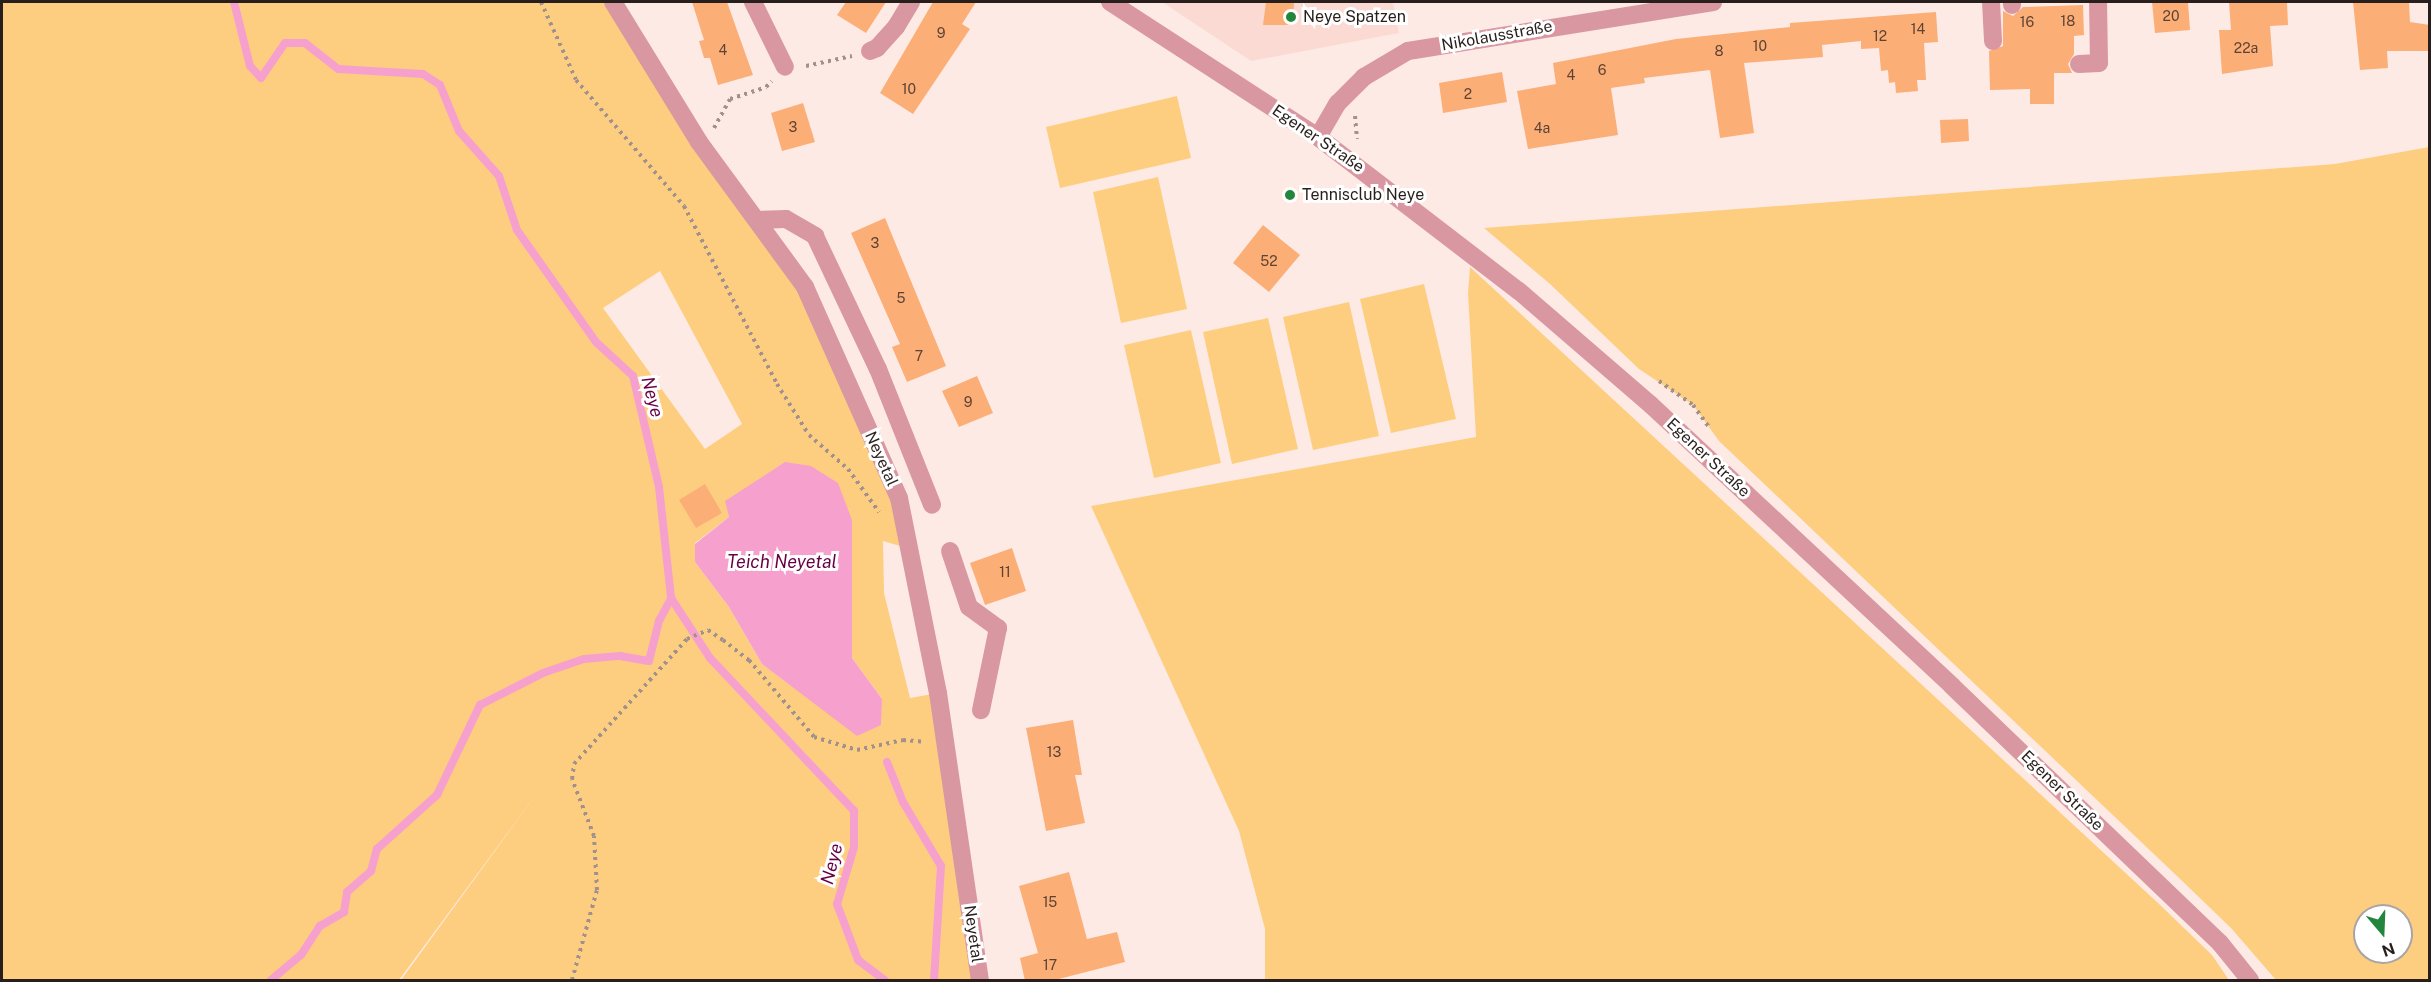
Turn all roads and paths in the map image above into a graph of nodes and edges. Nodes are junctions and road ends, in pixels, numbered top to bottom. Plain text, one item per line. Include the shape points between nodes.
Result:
1 (541, 2) edge
2 (613, 2) edge
3 (753, 2) edge
4 (911, 2) edge
5 (1110, 2) edge
6 (1713, 2) edge
7 (1990, 2) edge
8 (2098, 2) edge
9 (1673, 4) edge
10 (1993, 41) dead end
11 (870, 51) joint
12 (2079, 64) dead end
13 (821, 65) dead end
14 (785, 67) dead end
15 (766, 87) dead end
16 (712, 132) dead end
17 (1318, 138) junction
18 (758, 220) junction
19 (933, 505) dead end
20 (881, 515) dead end
21 (950, 551) dead end
22 (981, 710) dead end
23 (944, 743) junction
24 (572, 981) edge
25 (980, 981) edge
26 (2250, 981) edge

1 - 20 path via 576,80 684,206 777,384 809,435 848,470
2 - 18 street, Neyetal via 699,142
3 - 14 street
4 - 11 street via 896,27
5 - 17 street, Egener Straße
6 - 9 street, Nikolausstraße
7 - 10 street
8 - 12 street via 2099,63
9 - 17 street, Nikolausstraße via 1408,51 1364,77 1338,103
11 - 13 path
15 - 16 path via 730,99
17 - 26 street, Egener Straße via 1520,291 1651,405 2166,890 2220,943
18 - 19 street via 786,219 815,236 878,369
18 - 23 street, Neyetal via 805,287 899,498 938,693
21 - 22 street via 969,607 998,628
23 - 24 path via 903,740 857,750 814,737 749,660 708,630 687,639 574,764 572,779 594,837 597,890
23 - 25 street, Neyetal

